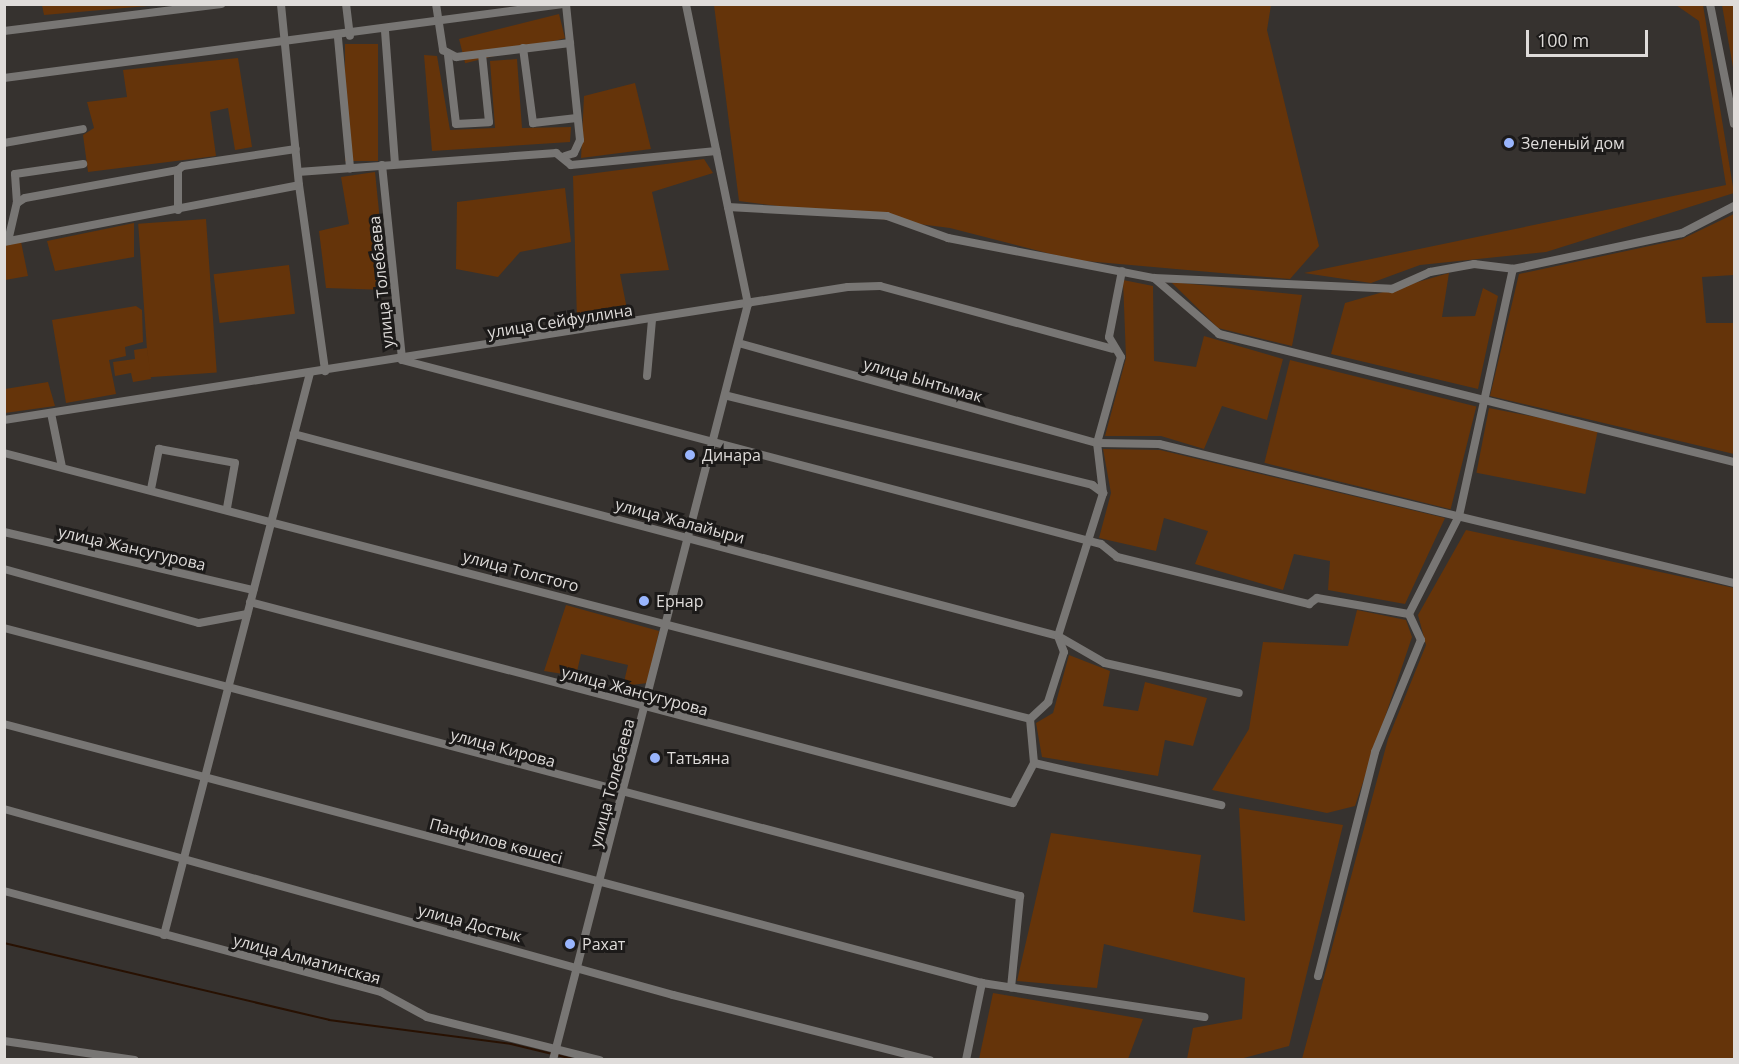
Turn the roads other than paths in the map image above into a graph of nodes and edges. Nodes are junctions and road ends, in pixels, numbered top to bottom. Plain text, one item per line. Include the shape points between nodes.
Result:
1 (221, 4) edge
2 (281, 4) edge
3 (346, 4) edge
4 (436, 4) edge
5 (565, 4) edge
6 (686, 4) edge
7 (1710, 4) edge
8 (438, 23) junction
9 (4, 31) edge
10 (385, 31) junction
11 (350, 36) junction
12 (338, 38) junction
13 (570, 42) junction
14 (285, 45) junction
15 (523, 48) junction
16 (482, 54) junction
17 (448, 55) junction
18 (4, 78) edge
19 (577, 118) junction
20 (1734, 124) edge
21 (83, 129) dead end
22 (4, 143) edge
23 (296, 149) junction
24 (716, 151) junction
25 (565, 156) junction
26 (83, 164) dead end
27 (395, 164) junction
28 (382, 165) junction
29 (350, 168) junction
30 (178, 170) junction
31 (298, 172) junction
32 (299, 185) junction
33 (16, 204) junction
34 (1734, 206) edge
35 (728, 207) junction
36 (178, 210) junction
37 (6, 241) edge
38 (1513, 269) junction
39 (1122, 271) junction
40 (1154, 278) junction
41 (748, 304) junction
42 (652, 320) junction
43 (742, 344) junction
44 (1113, 349) junction
45 (402, 360) junction
46 (326, 370) junction
47 (310, 372) junction
48 (647, 376) dead end
49 (728, 396) junction
50 (1483, 401) junction
51 (51, 413) junction
52 (4, 420) edge
53 (294, 434) junction
54 (1097, 443) junction
55 (716, 445) junction
56 (4, 453) edge
57 (1734, 462) edge
58 (62, 467) junction
59 (151, 489) junction
60 (1103, 494) junction
61 (227, 508) junction
62 (1459, 516) junction
63 (272, 519) junction
64 (4, 532) edge
65 (691, 537) junction
66 (1087, 544) junction
67 (4, 569) edge
68 (1734, 583) edge
69 (253, 590) junction
70 (250, 602) junction
71 (1409, 614) junction
72 (247, 615) junction
73 (668, 623) junction
74 (4, 628) edge
75 (1058, 636) junction
76 (228, 689) junction
77 (1239, 693) dead end
78 (646, 708) junction
79 (1030, 719) junction
80 (4, 723) edge
81 (1034, 763) junction
82 (204, 778) junction
83 (623, 794) junction
84 (1221, 805) dead end
85 (4, 809) edge
86 (184, 859) junction
87 (600, 882) junction
88 (4, 891) edge
89 (164, 935) junction
90 (578, 967) junction
91 (1318, 976) dead end
92 (982, 983) junction
93 (1011, 988) junction
94 (1204, 1017) dead end
95 (4, 1041) edge
96 (556, 1050) junction
97 (135, 1059) edge
98 (553, 1059) edge
99 (600, 1059) edge
100 (930, 1059) edge
101 (966, 1059) edge

1 - 9 street
2 - 14 street
3 - 11 street
4 - 8 street
5 - 8 street
5 - 13 street
6 - 24 street, улица Толебаева
7 - 20 street
8 - 10 street
8 - 17 street
10 - 11 street
10 - 27 street
11 - 12 street
12 - 14 street
12 - 29 street
13 - 15 street
13 - 19 street
14 - 18 street
14 - 23 street
15 - 16 street
15 - 19 street via 533,123
16 - 17 street
16 - 17 street via 489,122 456,124
19 - 25 street via 578,148
21 - 22 street
23 - 30 street
23 - 31 street
24 - 25 street via 571,165
24 - 35 street, улица Толебаева
25 - 27 street
26 - 33 street via 15,174
27 - 28 street
28 - 29 street
28 - 45 street, улица Толебаева
29 - 31 street
30 - 33 street
30 - 36 street
31 - 32 street
32 - 36 street
32 - 46 street
33 - 37 street
34 - 38 street via 1682,233
35 - 39 street via 887,216 948,238
35 - 41 street, улица Толебаева
36 - 37 street
38 - 40 street via 1474,264 1430,272 1392,289
38 - 50 street
39 - 40 street
39 - 44 street via 1109,337
40 - 50 street via 1219,334
41 - 42 street, улица Сейфуллина
41 - 43 street, улица Толебаева
41 - 44 street, улица Сейфуллина via 880,286
42 - 45 street, улица Сейфуллина
42 - 48 street
43 - 49 street, улица Толебаева
43 - 54 street, улица Ынтымак
44 - 54 street via 1121,357
45 - 46 street, улица Сейфуллина
45 - 55 street, улица Толебаева
46 - 47 street, улица Сейфуллина
47 - 51 street, улица Сейфуллина
47 - 53 street
49 - 55 street, улица Толебаева
49 - 60 street via 1092,485
50 - 57 street
50 - 62 street
51 - 52 street, улица Сейфуллина
51 - 58 street
53 - 63 street
53 - 65 street, улица Жалайыри
54 - 60 street
54 - 62 street, улица Ынтымак via 1159,444
55 - 65 street, улица Толебаева
55 - 66 street, улица Толебаева
56 - 58 street, улица Толстого
58 - 59 street, улица Толстого
59 - 61 street, улица Толстого
59 - 61 street via 159,449 235,463
60 - 66 street
61 - 63 street, улица Толстого
62 - 68 street, улица Ынтымак
62 - 71 street
63 - 69 street
63 - 73 street, улица Толстого
64 - 69 street, улица Жансугурова
65 - 73 street, улица Толебаева
65 - 75 street, улица Жалайыри
66 - 71 street, улица Толебаева via 1101,544 1117,557 1309,604 1317,598
66 - 75 street
67 - 72 street via 200,623
69 - 70 street
70 - 72 street
70 - 78 street, улица Жансугурова
71 - 91 street via 1421,640 1375,752
72 - 76 street
73 - 78 street, улица Толебаева
73 - 79 street, улица Толстого
74 - 76 street, улица Кирова
75 - 77 street, улица Жалайыри via 1105,663
75 - 79 street via 1064,652 1047,702
76 - 82 street
76 - 83 street, улица Кирова
78 - 81 street, улица Жансугурова via 1013,803
78 - 83 street, улица Толебаева
79 - 81 street
80 - 82 street, Панфилов көшесі
81 - 84 street
82 - 86 street
82 - 87 street, Панфилов көшесі
83 - 87 street, улица Толебаева
83 - 93 street, улица Кирова via 995,893 1020,896
85 - 86 street, улица Достык
86 - 89 street
86 - 90 street, улица Достык
87 - 90 street, улица Толебаева
87 - 92 street, Панфилов көшесі
88 - 89 street, улица Алматинская
89 - 96 street, улица Алматинская via 381,992 427,1017
90 - 96 street, улица Толебаева
90 - 100 street, улица Достык
92 - 93 street, Панфилов көшесі
92 - 101 street
93 - 94 street, Панфилов көшесі
95 - 97 street
96 - 98 street, улица Толебаева
96 - 99 street, улица Алматинская

